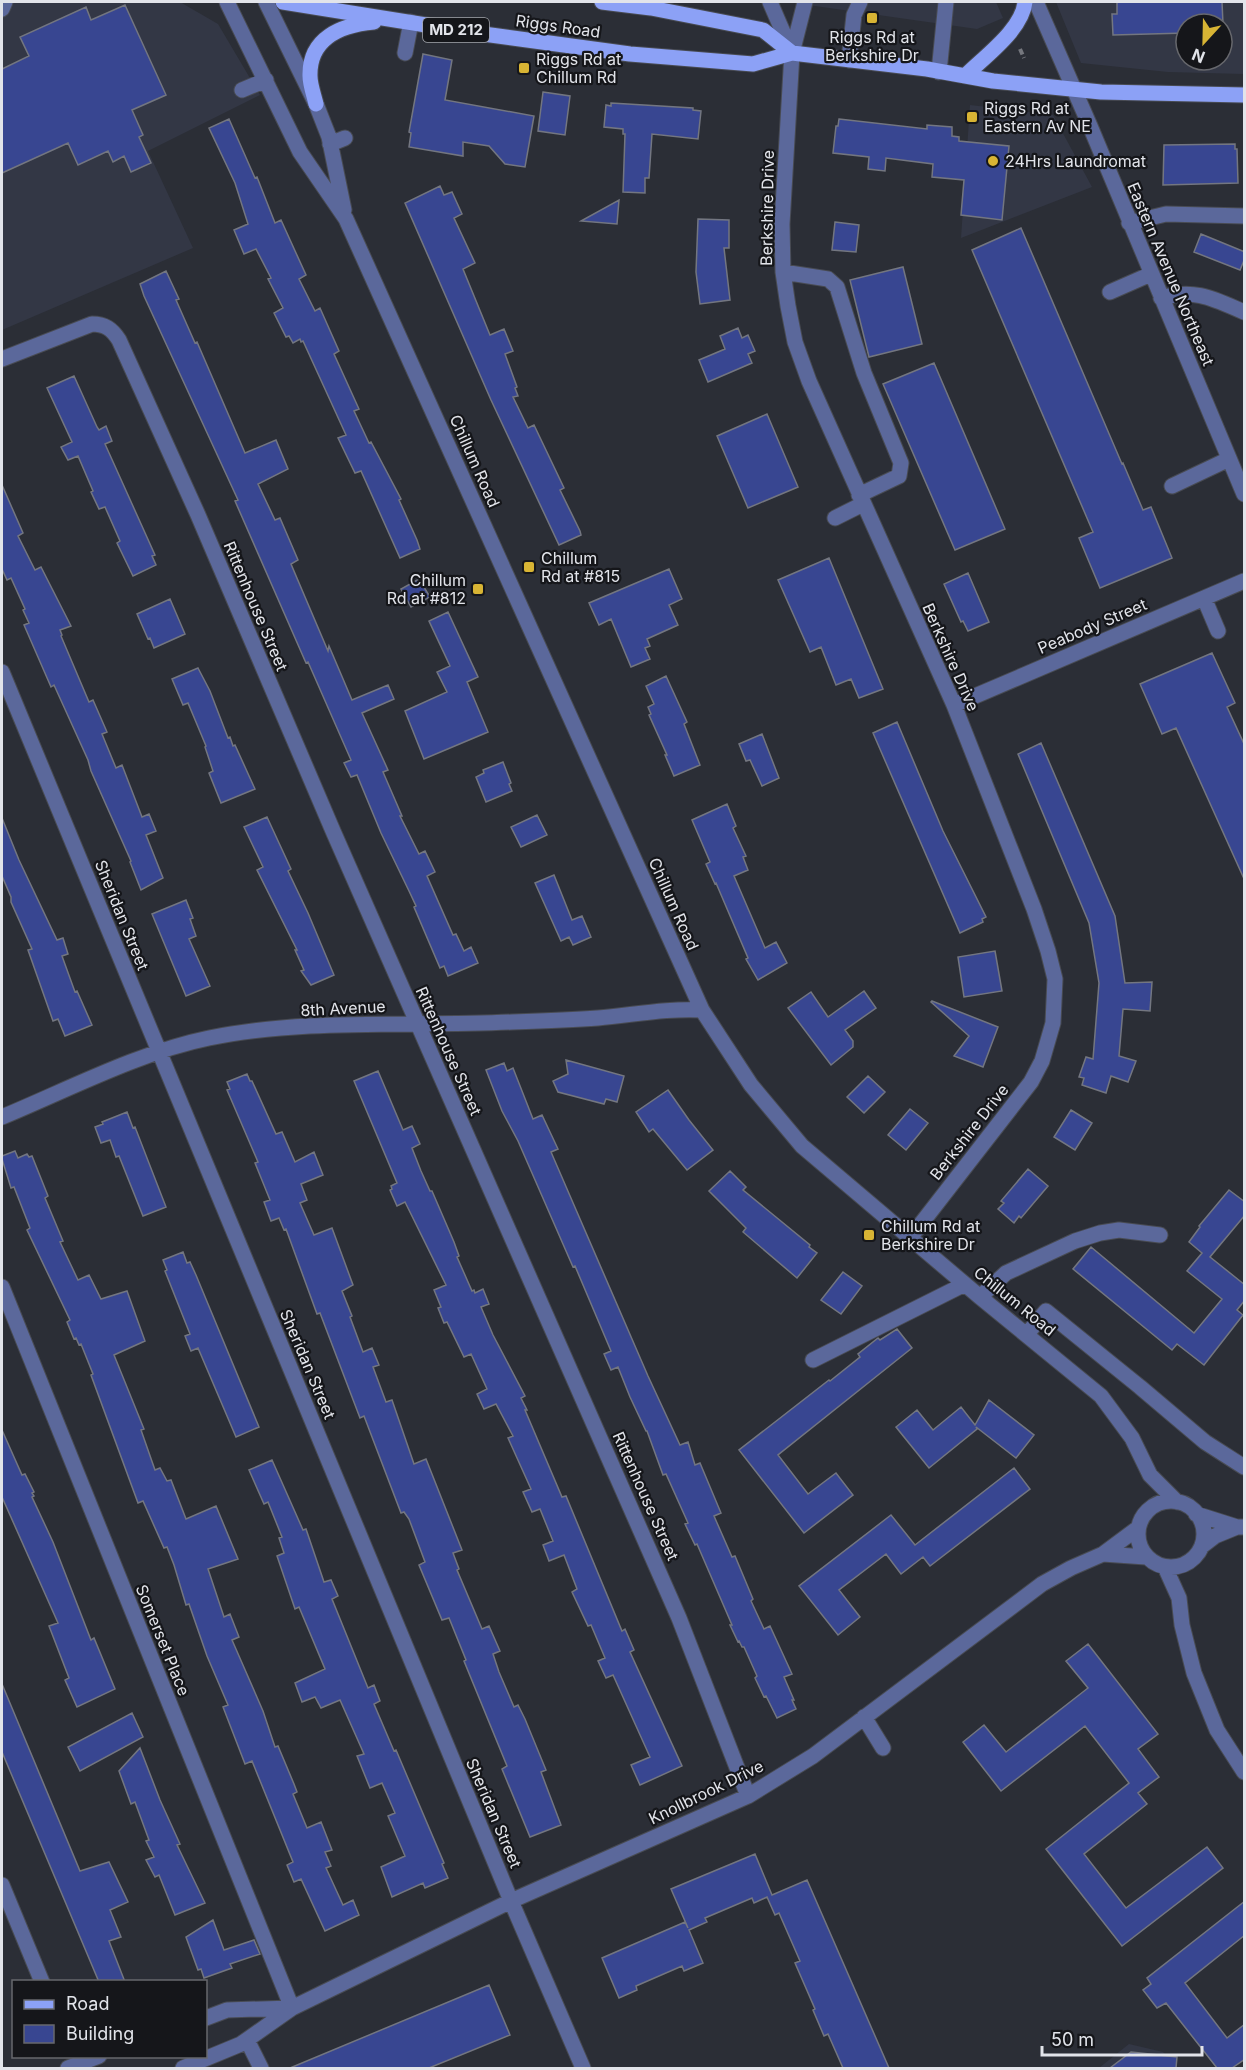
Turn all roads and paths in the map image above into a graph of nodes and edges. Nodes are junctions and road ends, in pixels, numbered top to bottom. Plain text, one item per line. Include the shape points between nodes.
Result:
1 (5, 2) edge
2 (227, 2) edge
3 (267, 2) edge
4 (283, 2) edge
5 (602, 2) edge
6 (770, 2) edge
7 (805, 2) edge
8 (860, 2) edge
9 (946, 2) edge
10 (1025, 2) edge
11 (1036, 2) edge
12 (651, 5) edge
13 (2, 9) edge
14 (403, 21) junction
15 (1021, 48) dead end
16 (405, 53) dead end
17 (792, 53) junction
18 (1024, 58) dead end
19 (849, 60) junction
20 (939, 72) junction
21 (965, 76) junction
22 (266, 80) junction
23 (1073, 88) junction
24 (242, 90) dead end
25 (1245, 95) edge
26 (316, 104) junction
27 (1245, 216) edge
28 (346, 219) junction
29 (1129, 223) junction
30 (783, 272) junction
31 (1151, 274) junction
32 (1110, 292) dead end
33 (1161, 298) junction
34 (1245, 312) edge
35 (2, 359) edge
36 (1236, 466) edge
37 (1172, 486) dead end
38 (1245, 494) edge
39 (861, 499) junction
40 (835, 518) dead end
41 (1245, 581) edge
42 (1203, 598) junction
43 (1218, 631) dead end
44 (2, 672) edge
45 (954, 705) junction
46 (702, 1010) junction
47 (417, 1023) junction
48 (158, 1051) junction
49 (2, 1117) edge
50 (1160, 1235) dead end
51 (910, 1238) junction
52 (965, 1284) junction
53 (2, 1287) edge
54 (980, 1297) junction
55 (1027, 1334) junction
56 (813, 1360) dead end
57 (1245, 1467) edge
58 (1150, 1475) junction
59 (1177, 1502) junction
60 (1146, 1512) junction
61 (1196, 1514) junction
62 (1241, 1527) edge
63 (1138, 1528) junction
64 (1202, 1546) junction
65 (1103, 1554) junction
66 (1146, 1557) junction
67 (1192, 1560) junction
68 (1165, 1567) junction
69 (1179, 1598) junction
70 (864, 1717) junction
71 (883, 1748) dead end
72 (1245, 1772) edge
73 (748, 1796) junction
74 (2, 1885) edge
75 (511, 1901) junction
76 (41, 1980) edge
77 (292, 2008) junction
78 (207, 2018) edge
79 (247, 2040) junction
80 (93, 2058) edge
81 (206, 2058) edge
82 (207, 2058) edge
83 (74, 2065) edge
84 (183, 2068) edge
85 (261, 2068) edge
86 (583, 2068) edge

1 - 13 street
2 - 22 street, Chillum Road
3 - 26 street, Chillum Road
4 - 14 main road, Riggs Road / MD 212
5 - 12 main road, Riggs Road
6 - 17 street
7 - 17 street, Berkshire Drive
8 - 19 street via 854,15
9 - 20 street
10 - 21 main road via 1024,13 1012,33
11 - 23 street, Eastern Avenue Northeast
12 - 17 main road, Riggs Road via 763,30
14 - 16 street
14 - 17 main road, Riggs Road / MD 212 via 663,57 753,64
14 - 26 main road via 353,24 340,29 315,50 309,78
15 - 18 path
17 - 19 main road, Riggs Road / MD 212
17 - 30 street, Berkshire Drive
19 - 20 main road, Riggs Road / MD 212
20 - 21 main road, Riggs Road / MD 212
21 - 23 main road, Riggs Road / MD 212
22 - 24 street
22 - 28 street, Chillum Road via 300,152
23 - 25 main road, Riggs Road
23 - 29 street, Eastern Avenue Northeast
26 - 28 street, Chillum Road via 338,141
27 - 29 street via 1166,214
28 - 46 street, Chillum Road
29 - 31 street, Eastern Avenue Northeast
30 - 39 street, Berkshire Drive via 799,352
30 - 39 street via 828,279 837,287 864,373 901,463 899,476
31 - 32 street
31 - 33 street, Eastern Avenue Northeast
33 - 34 street via 1195,293
33 - 36 street, Eastern Avenue Northeast
35 - 47 street, Rittenhouse Street via 84,326 98,324 114,332 193,504
36 - 37 street
36 - 38 street, Eastern Avenue Northeast
39 - 40 street
39 - 45 street, Berkshire Drive
41 - 42 street, Peabody Street
42 - 43 street
42 - 45 street, Peabody Street
44 - 48 street, Sheridan Street
45 - 51 street, Berkshire Drive via 1034,909 1055,979 1055,1005 1048,1042 1031,1082
46 - 47 street, 8th Avenue via 496,1023
46 - 51 street, Chillum Road via 751,1085 802,1146
47 - 48 street, 8th Avenue via 236,1033
47 - 73 street, Rittenhouse Street via 679,1618
48 - 49 street, 8th Avenue
48 - 75 street, Sheridan Street
50 - 54 street via 1119,1230 1100,1233 1006,1273
51 - 52 street, Chillum Road
52 - 54 street, Chillum Road
52 - 56 street
53 - 77 street, Somerset Place
54 - 55 street, Chillum Road
55 - 57 street via 1046,1311 1205,1442
55 - 58 street, Chillum Road via 1101,1396 1132,1438
58 - 59 street, Chillum Road
58 - 60 street, Chillum Road via 1151,1496
59 - 60 street via 1161,1503
59 - 61 street
60 - 63 street
61 - 62 street
61 - 64 street via 1202,1524
62 - 64 street via 1215,1536
63 - 65 street, Knollbrook Drive
63 - 66 street via 1140,1548
64 - 67 street
65 - 66 street, Knollbrook Drive
65 - 70 street, Knollbrook Drive via 1042,1584
66 - 68 street
67 - 68 street
67 - 69 street
68 - 69 street
69 - 72 street via 1194,1673 1217,1730
70 - 71 street
70 - 73 street, Knollbrook Drive via 813,1756
73 - 75 street, Knollbrook Drive
74 - 76 street
75 - 77 street, Knollbrook Drive
75 - 86 street, Sheridan Street
77 - 78 street, Knollbrook Drive via 227,2010
77 - 79 street, Knollbrook Drive
79 - 82 street, Knollbrook Drive
79 - 85 street
80 - 83 street
81 - 84 street, Knollbrook Drive

